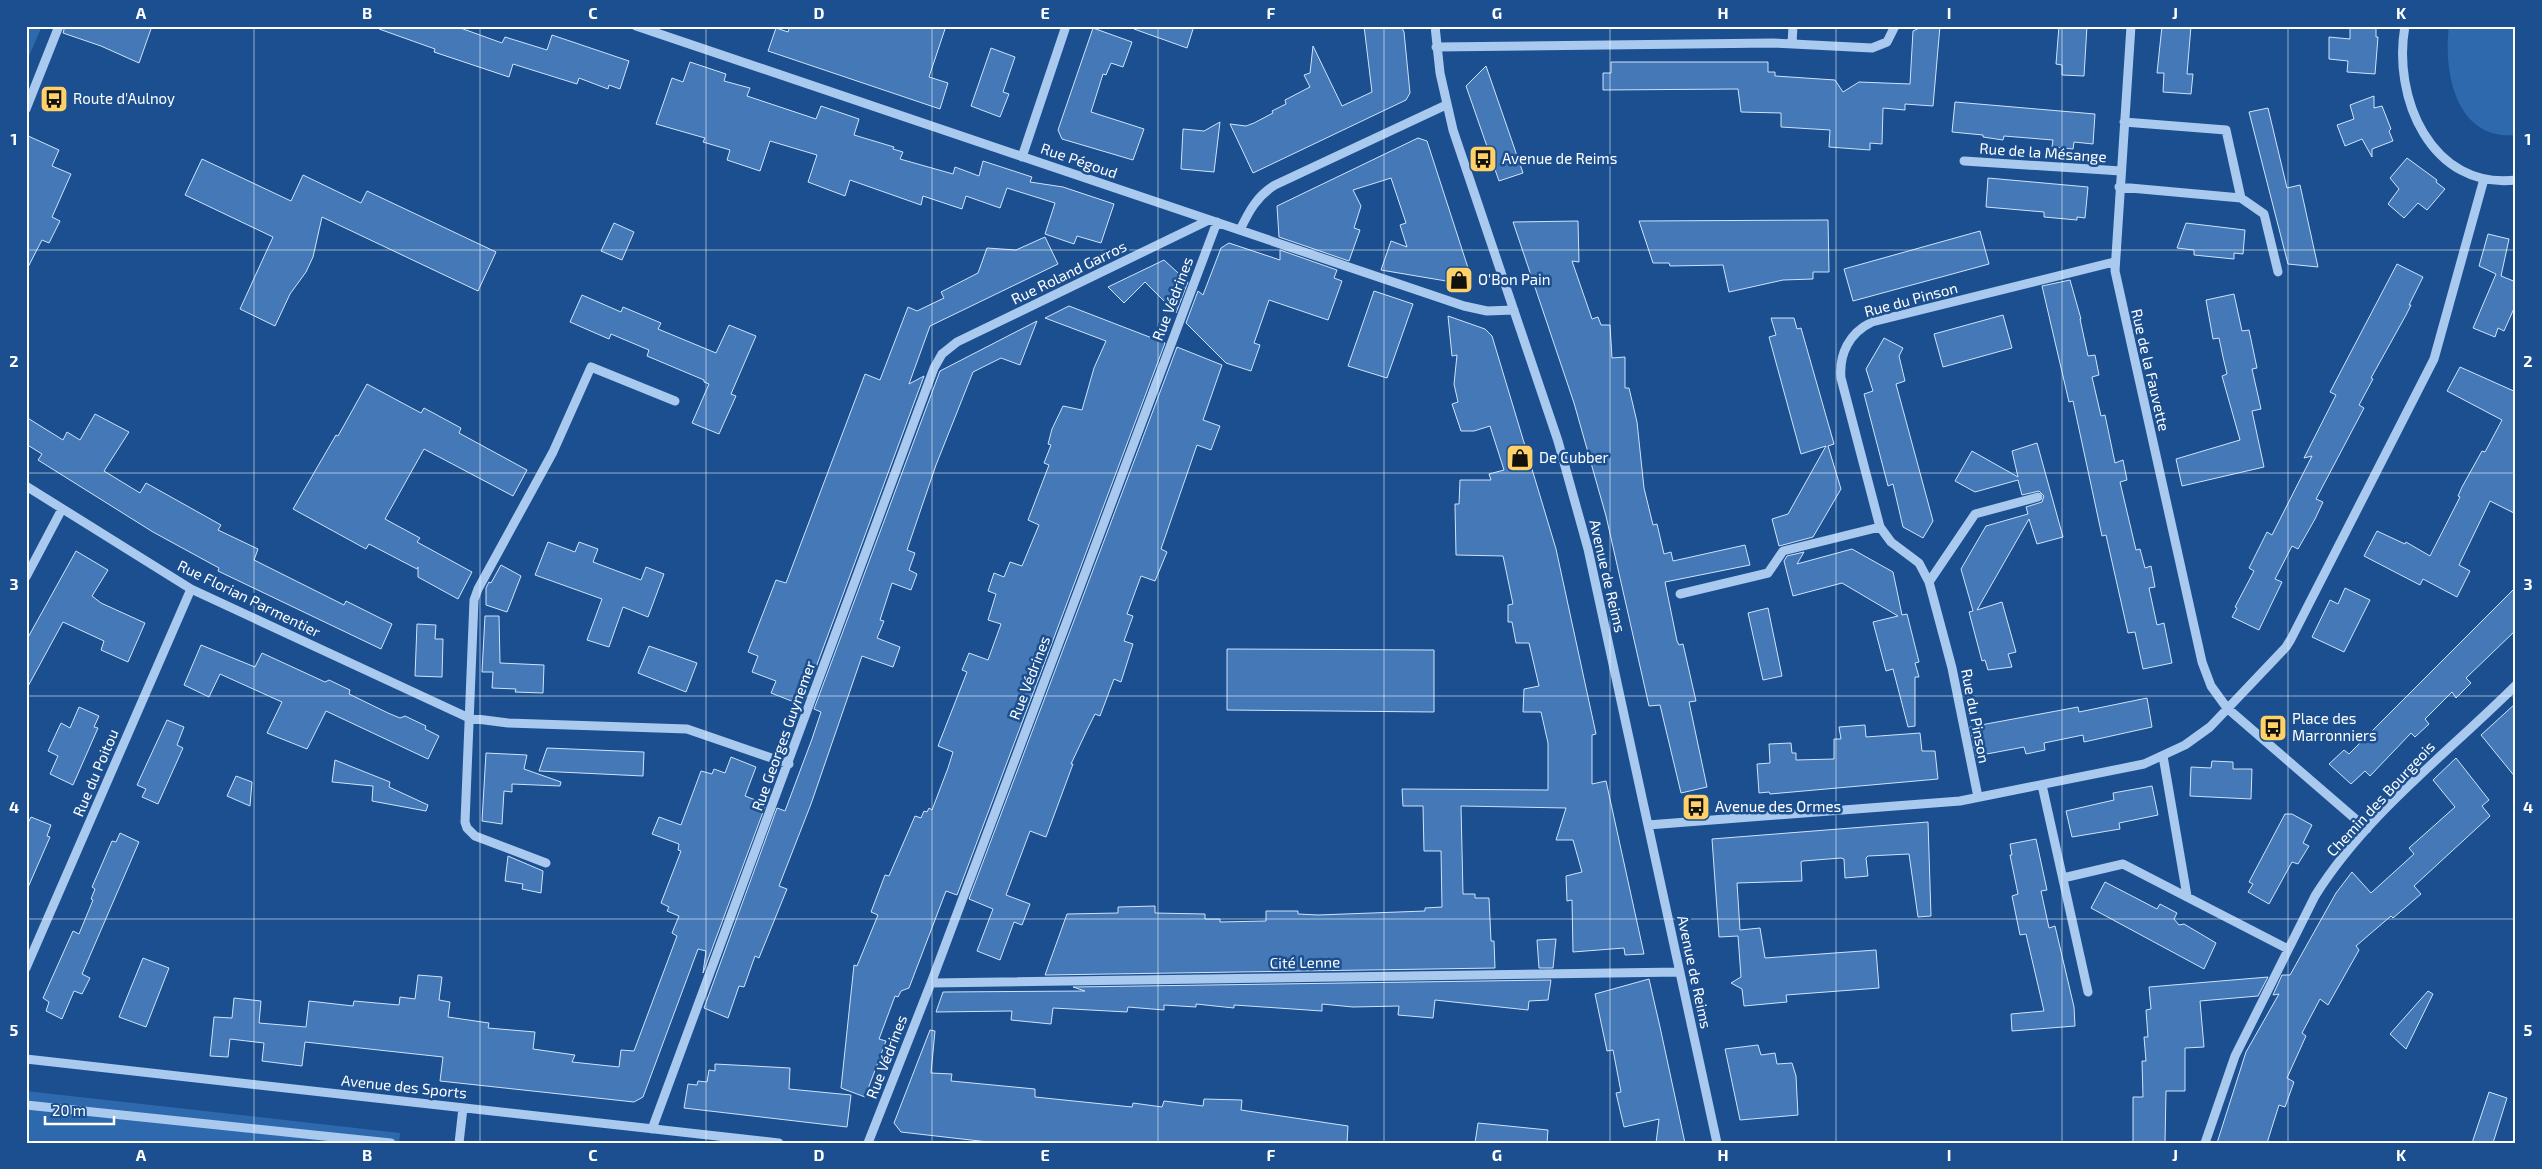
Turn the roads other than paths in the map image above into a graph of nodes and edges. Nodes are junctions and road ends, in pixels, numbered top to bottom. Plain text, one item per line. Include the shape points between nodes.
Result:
1 (59, 26) edge
2 (636, 26) edge
3 (1066, 26) edge
4 (1434, 26) edge
5 (1793, 26) edge
6 (1895, 26) edge
7 (2131, 26) edge
8 (2405, 26) edge
9 (1792, 43) junction
10 (1436, 47) junction
11 (1446, 105) junction
12 (26, 109) edge
13 (2124, 122) junction
14 (1022, 157) junction
15 (1964, 161) dead end
16 (2120, 172) junction
17 (2484, 178) junction
18 (2516, 180) edge
19 (2119, 188) junction
20 (2241, 198) junction
21 (1213, 221) junction
22 (1240, 230) junction
23 (2114, 262) junction
24 (2278, 272) dead end
25 (1514, 310) junction
26 (942, 354) joint
27 (675, 401) dead end
28 (26, 486) edge
29 (2038, 497) dead end
30 (62, 509) junction
31 (1880, 527) junction
32 (26, 577) edge
33 (1929, 582) junction
34 (191, 589) junction
35 (1680, 594) dead end
36 (2516, 685) edge
37 (2227, 708) junction
38 (469, 718) junction
39 (2163, 756) junction
40 (789, 764) junction
41 (2042, 785) junction
42 (1978, 797) junction
43 (1648, 825) junction
44 (2367, 830) junction
45 (546, 863) dead end
46 (2062, 878) junction
47 (2187, 896) junction
48 (2288, 949) junction
49 (26, 968) edge
50 (1680, 972) junction
51 (931, 982) junction
52 (2088, 992) dead end
53 (26, 1059) edge
54 (26, 1105) edge
55 (463, 1108) junction
56 (652, 1129) junction
57 (357, 1141) edge
58 (391, 1143) edge
59 (459, 1143) edge
60 (779, 1143) edge
61 (868, 1143) edge
62 (1717, 1143) edge
63 (2205, 1143) edge

1 - 12 street
2 - 14 street, Rue Pégoud
3 - 14 street
4 - 10 street, Avenue de Reims
5 - 9 street
6 - 9 street via 1887,42 1872,48
7 - 13 street, Rue de la Fauvette
8 - 17 street via 2401,68 2414,118 2442,156 2463,171
9 - 10 street
10 - 11 street, Avenue de Reims
11 - 22 street via 1275,185 1258,198
11 - 25 street, Avenue de Reims
13 - 16 street, Rue de la Fauvette
13 - 20 street via 2226,130
14 - 21 street, Rue Pégoud
15 - 16 street, Rue de la Mésange
16 - 19 street, Rue de la Fauvette
17 - 18 street
17 - 37 street via 2429,370 2291,639
19 - 20 street
19 - 23 street, Rue de la Fauvette
20 - 24 street via 2264,214
21 - 22 street, Rue Pégoud
21 - 26 street, Rue Roland Garros via 957,342
21 - 51 street, Rue Védrines
22 - 25 street, Rue Pégoud via 1464,306 1487,311
23 - 31 street, Rue du Pinson via 1884,319 1863,326 1849,339 1842,359 1841,378
23 - 37 street, Rue de la Fauvette via 2202,662 2211,686
25 - 43 street, Avenue de Reims via 1558,441 1582,526
26 - 40 street, Rue Georges Guynemer via 934,368
27 - 38 street via 591,367 553,452 478,589 472,619
28 - 30 street, Rue Florian Parmentier
29 - 33 street via 1975,514
30 - 32 street
30 - 34 street, Rue Florian Parmentier
31 - 33 street, Rue du Pinson via 1891,542 1919,563
31 - 35 street via 1783,551 1768,573
33 - 42 street, Rue du Pinson via 1952,668
34 - 38 street, Rue Florian Parmentier
34 - 49 street, Rue du Poitou
36 - 44 street, Chemin des Bourgeois via 2437,758
37 - 39 street via 2196,739
37 - 44 street, Rue de la Fauvette
38 - 40 street, Rue Florian Parmentier via 508,723 695,730
38 - 45 street via 466,828 475,836
39 - 41 street via 2132,767
39 - 47 street
40 - 56 street, Rue Georges Guynemer
41 - 42 street
41 - 46 street
42 - 43 street via 1946,803
43 - 50 street, Avenue de Reims
44 - 48 street, Chemin des Bourgeois via 2323,883
46 - 47 street via 2123,864
46 - 52 street
47 - 48 street
48 - 63 street, Chemin des Bourgeois via 2230,1067
50 - 51 street, Cité Lenne
50 - 62 street, Avenue de Reims
51 - 61 street, Rue Védrines
53 - 55 street, Avenue des Sports
54 - 57 street
55 - 56 street, Avenue des Sports
55 - 59 street
56 - 60 street, Avenue des Sports
57 - 58 street

